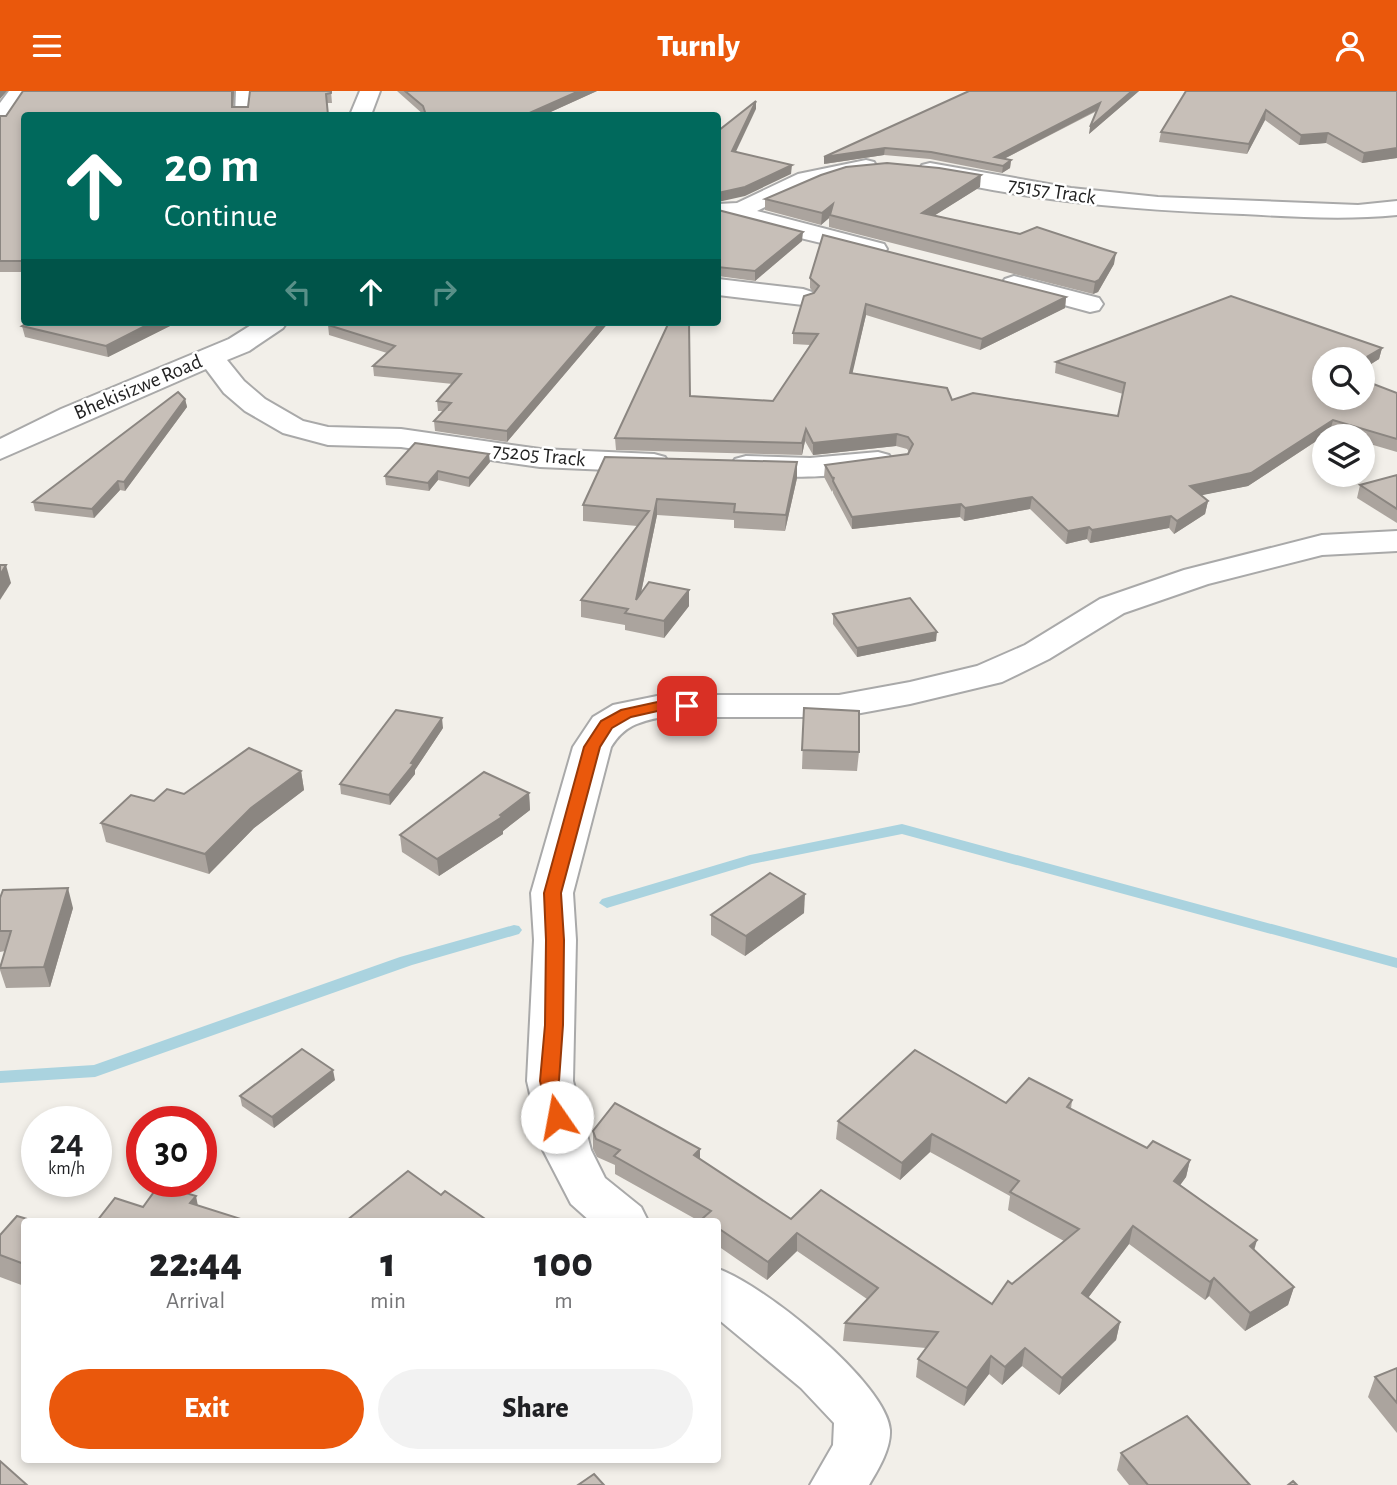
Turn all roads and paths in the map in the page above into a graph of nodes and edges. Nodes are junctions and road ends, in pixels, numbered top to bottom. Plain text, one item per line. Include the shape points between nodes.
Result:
1 (19, 91) edge
2 (243, 91) edge
3 (370, 91) edge
4 (242, 112) edge
5 (361, 112) edge
6 (0, 118) edge
7 (887, 165) edge
8 (912, 168) edge
9 (1397, 208) edge
10 (724, 212) edge
11 (904, 256) edge
12 (997, 280) edge
13 (721, 287) edge
14 (803, 297) edge
15 (1090, 304) dead end
16 (268, 326) edge
17 (211, 357) junction
18 (0, 450) edge
19 (895, 458) edge
20 (1392, 541) edge
21 (620, 1218) edge
22 (721, 1292) edge
23 (838, 1485) edge

1 - 6 street
2 - 4 lane
3 - 5 street
7 - 10 street via 815,177 745,209
8 - 9 street, 75157 Track via 1071,195 1158,204 1358,212
10 - 11 street
12 - 15 street
13 - 14 street
16 - 17 street, Bhekisizwe Road
17 - 18 street, Bhekisizwe Road
17 - 19 street, 75205 Track via 255,405 293,427 328,436 401,438 540,458 810,467
20 - 21 street via 1322,545 1196,577 1112,606 1037,652 989,674 910,693 839,706 662,706 626,713 606,725 592,747 552,893 550,1081 567,1150 588,1191
22 - 23 street via 798,1353 840,1392 861,1420 858,1453

